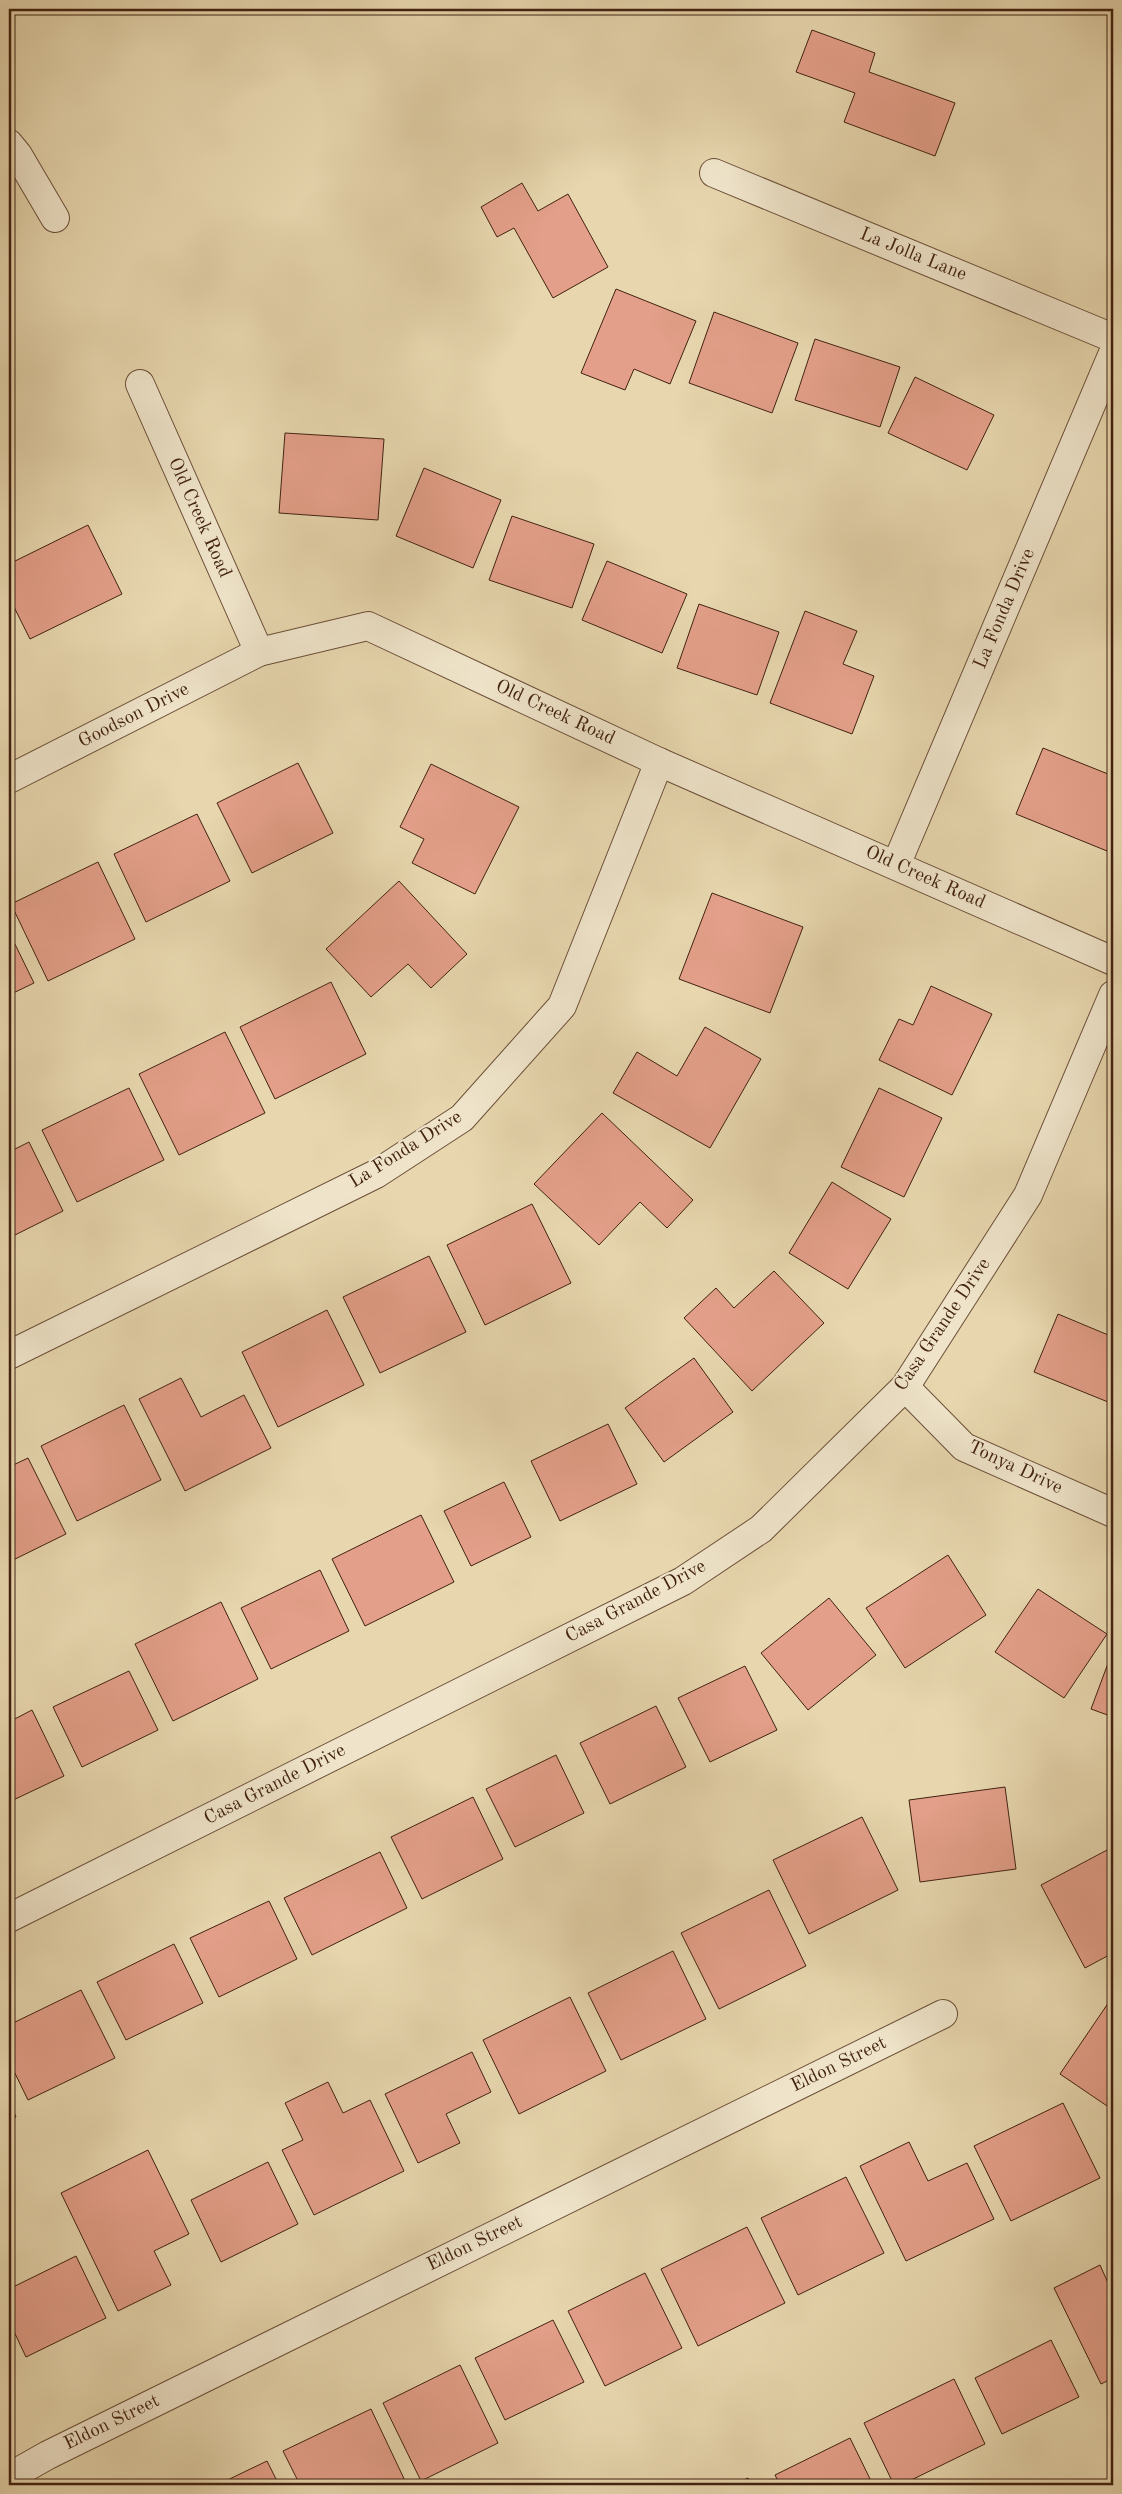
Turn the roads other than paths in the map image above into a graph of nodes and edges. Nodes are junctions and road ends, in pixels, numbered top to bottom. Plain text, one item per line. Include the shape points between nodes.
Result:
1 (9, 144) edge
2 (714, 173) dead end
3 (55, 218) dead end
4 (1113, 338) edge
5 (1113, 353) edge
6 (140, 384) dead end
7 (258, 652) junction
8 (659, 762) junction
9 (9, 779) edge
10 (896, 865) junction
11 (1113, 961) edge
12 (1113, 995) edge
13 (9, 1355) edge
14 (905, 1387) junction
15 (1113, 1513) edge
16 (9, 1918) edge
17 (943, 2014) dead end
18 (9, 2477) edge

1 - 3 street
2 - 4 street, La Jolla Lane
5 - 10 street, La Fonda Drive
6 - 7 street, Old Creek Road
7 - 8 street, Old Creek Road via 368,626
7 - 9 street, Goodson Drive
8 - 10 street, Old Creek Road
8 - 13 street, La Fonda Drive via 562,1006 462,1118 376,1174
10 - 11 street, Old Creek Road
12 - 14 street, Casa Grande Drive via 1028,1195
14 - 15 street, Tonya Drive via 964,1447
14 - 16 street, Casa Grande Drive via 760,1528 683,1580
17 - 18 street, Eldon Street

